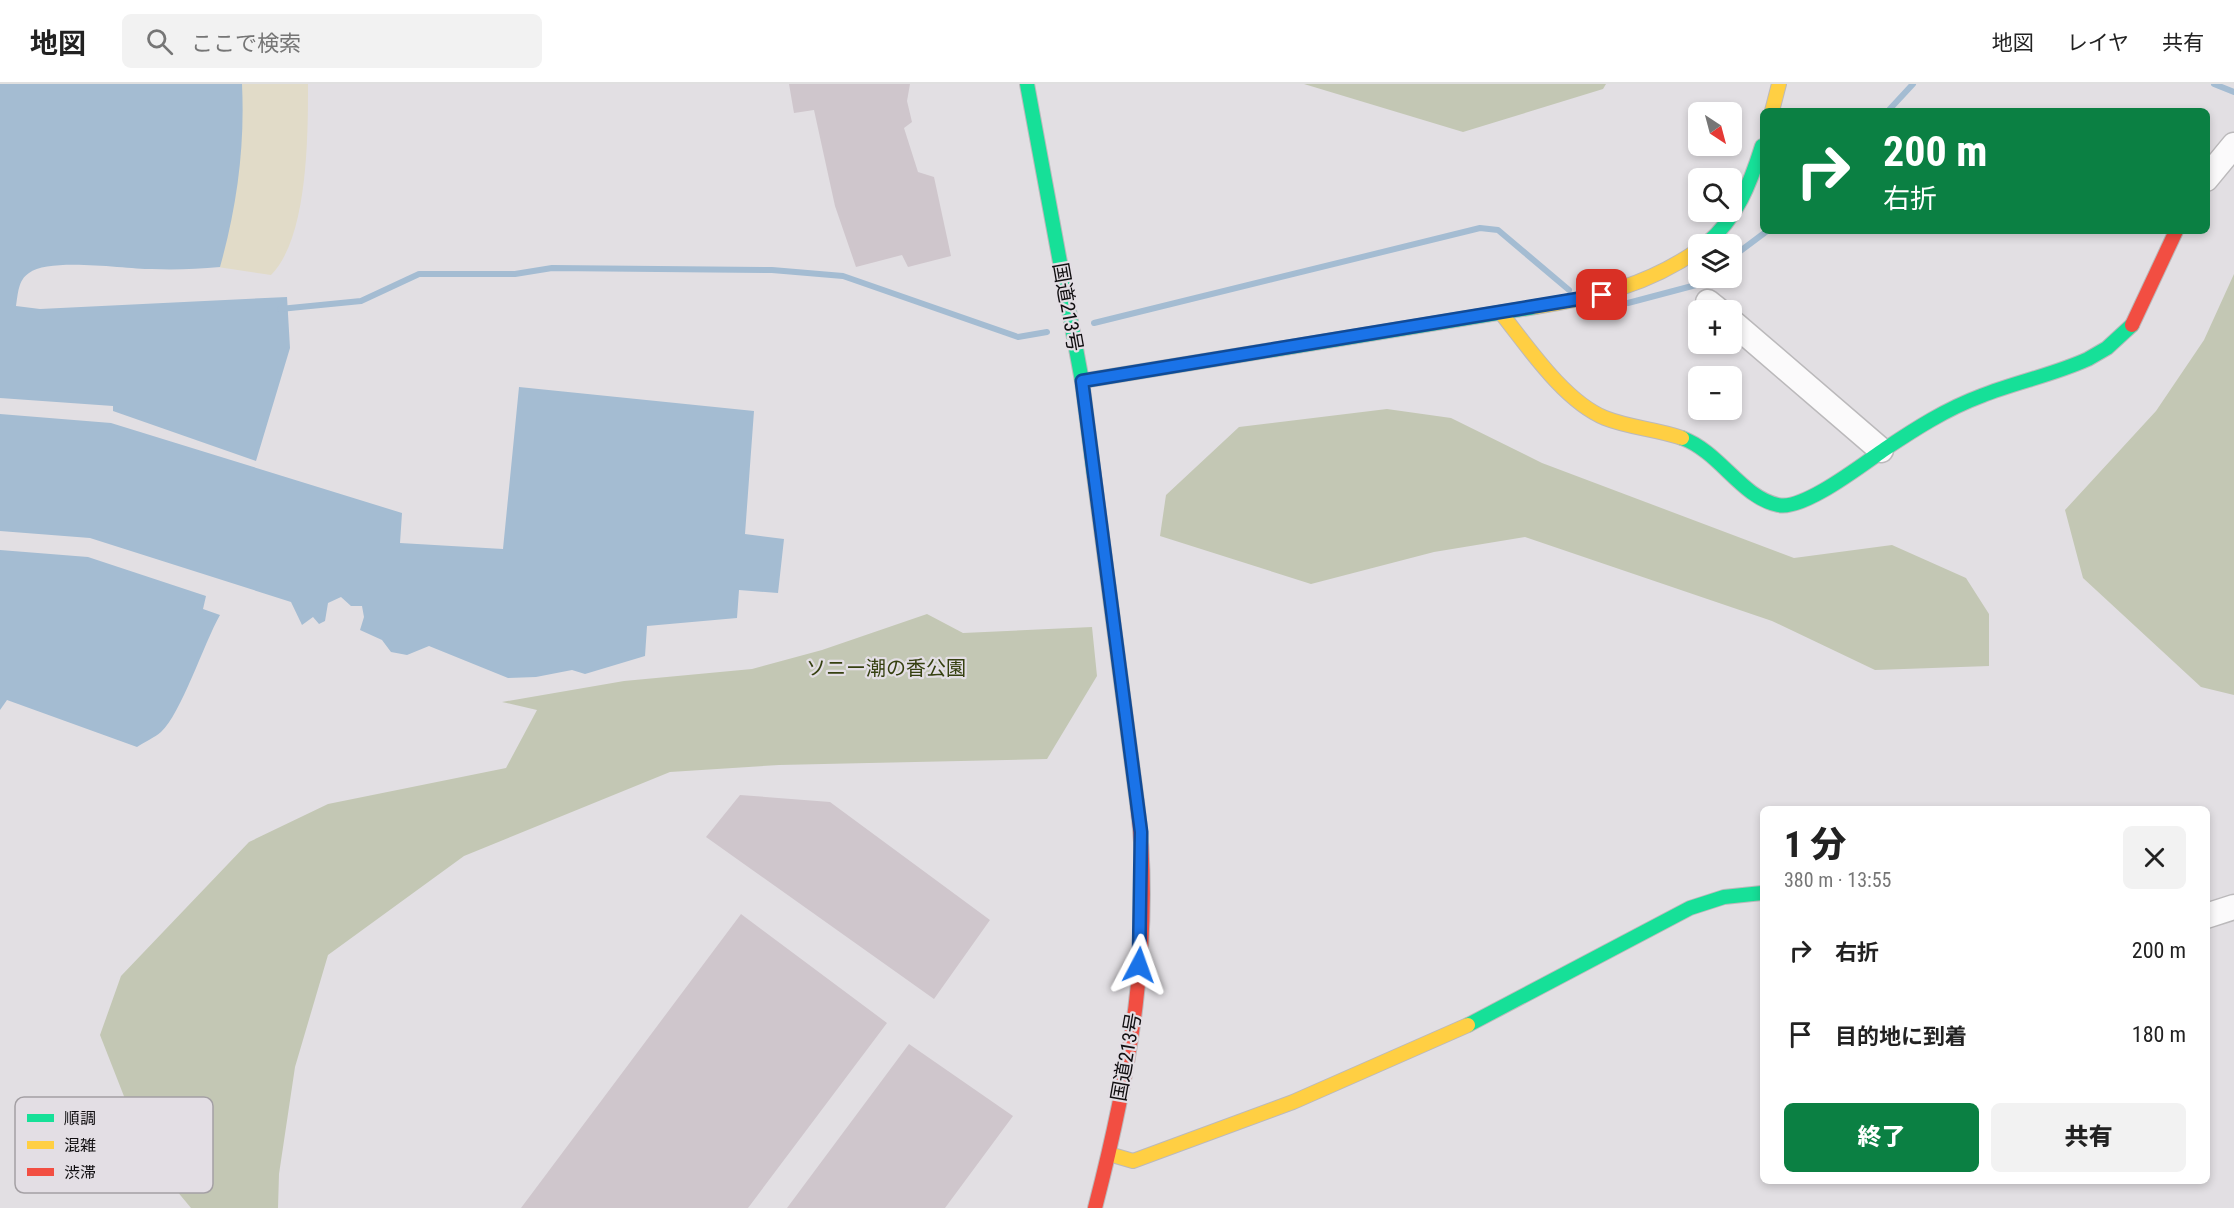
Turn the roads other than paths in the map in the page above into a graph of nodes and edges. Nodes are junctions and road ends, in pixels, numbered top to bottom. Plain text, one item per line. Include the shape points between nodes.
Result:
1 (1027, 84) edge
2 (1779, 84) edge
3 (1773, 108) edge
4 (2234, 146) edge
5 (1760, 152) edge
6 (2210, 174) edge
7 (1720, 234) edge
8 (2175, 234) edge
9 (1688, 257) edge
10 (1500, 314) junction
11 (1742, 330) edge
12 (1082, 381) junction
13 (1881, 450) junction
14 (1760, 893) edge
15 (2234, 907) edge
16 (2210, 915) edge
17 (1109, 1154) junction
18 (1095, 1208) edge

1 - 12 main road, 国道213号
2 - 3 main road
4 - 6 street
5 - 7 main road via 1748,191
8 - 13 main road via 2137,318 2111,344 2073,367 1954,407
9 - 10 main road via 1671,270 1623,291
10 - 12 main road
10 - 13 main road via 1588,408 1613,421 1699,445 1768,502 1782,507 1796,504
11 - 13 street
12 - 17 main road, 国道213号 via 1141,832 1141,942 1135,1011
14 - 17 main road via 1724,897 1690,908 1470,1024 1293,1102 1133,1161
15 - 16 street
17 - 18 main road, 国道213号

